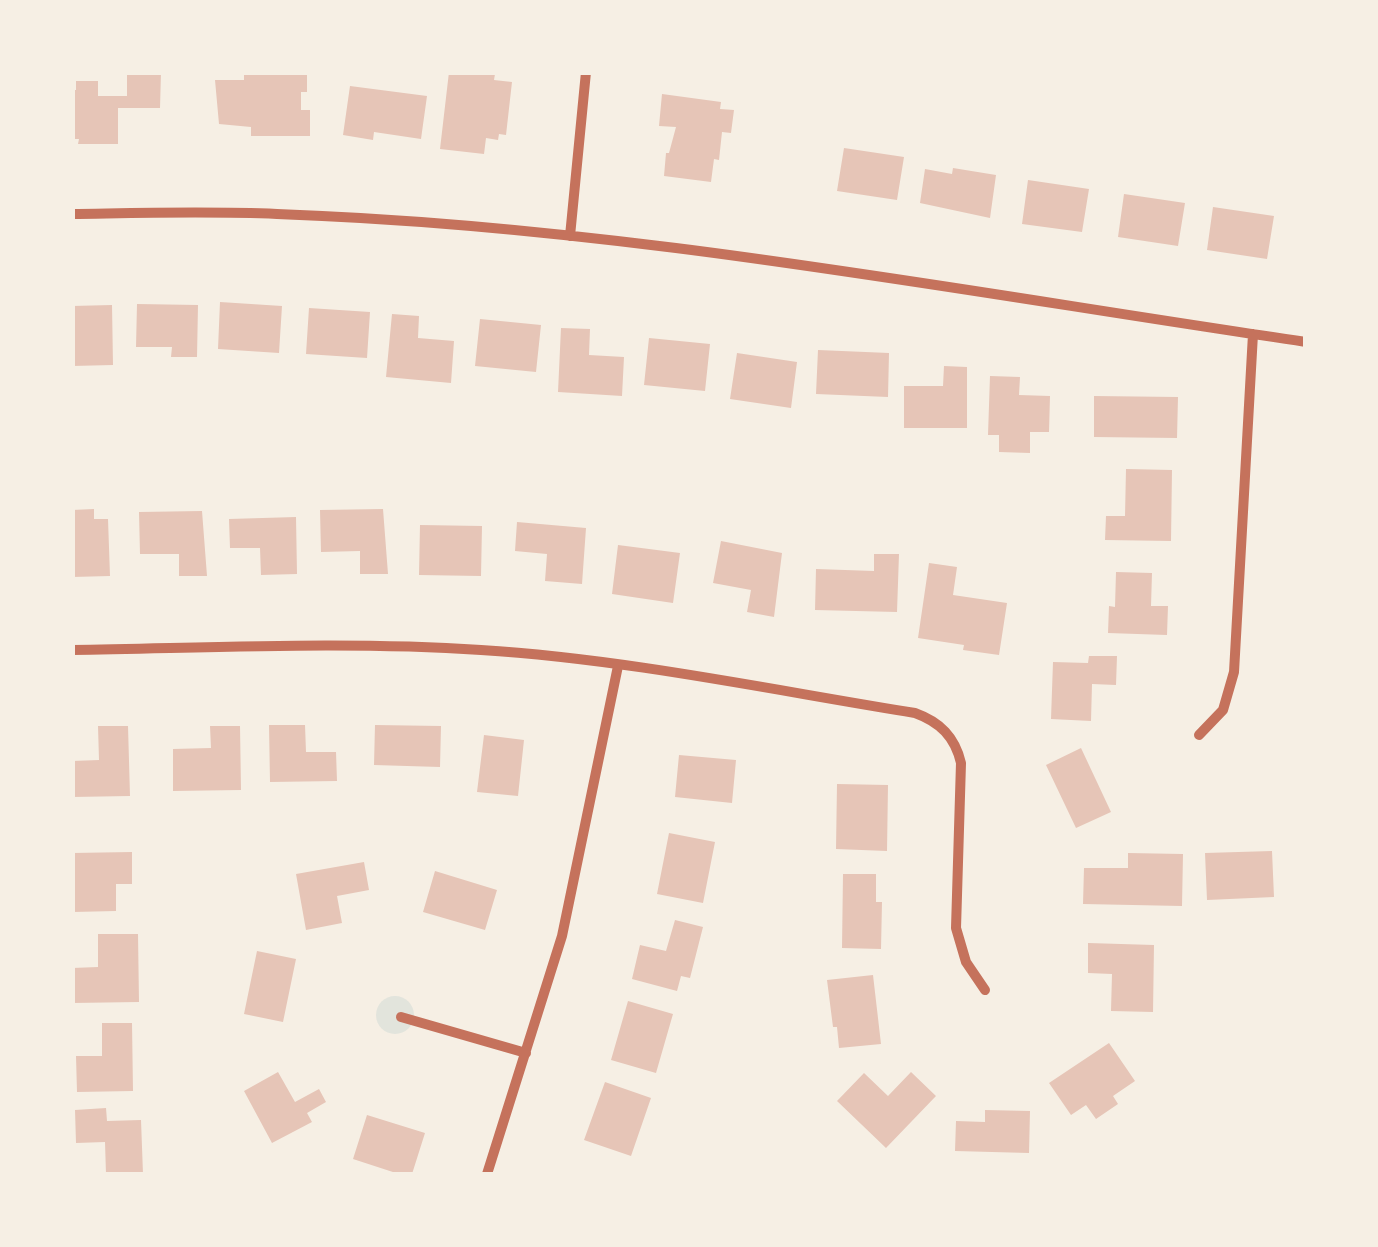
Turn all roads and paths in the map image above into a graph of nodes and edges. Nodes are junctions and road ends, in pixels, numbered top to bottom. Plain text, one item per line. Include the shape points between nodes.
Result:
1 (586, 72) edge
2 (72, 214) edge
3 (570, 236) junction
4 (1253, 334) junction
5 (1306, 342) edge
6 (72, 650) edge
7 (618, 666) junction
8 (1199, 735) dead end
9 (985, 990) dead end
10 (401, 1018) dead end
11 (526, 1053) junction
12 (487, 1174) edge

1 - 3 street
2 - 3 street via 276,214
3 - 4 street via 746,256
4 - 5 street
4 - 8 street via 1234,672 1222,710
6 - 7 street via 412,647
7 - 9 street via 934,720 952,738 961,763 956,928 966,962
7 - 11 street via 575,882
10 - 11 street
11 - 12 street

